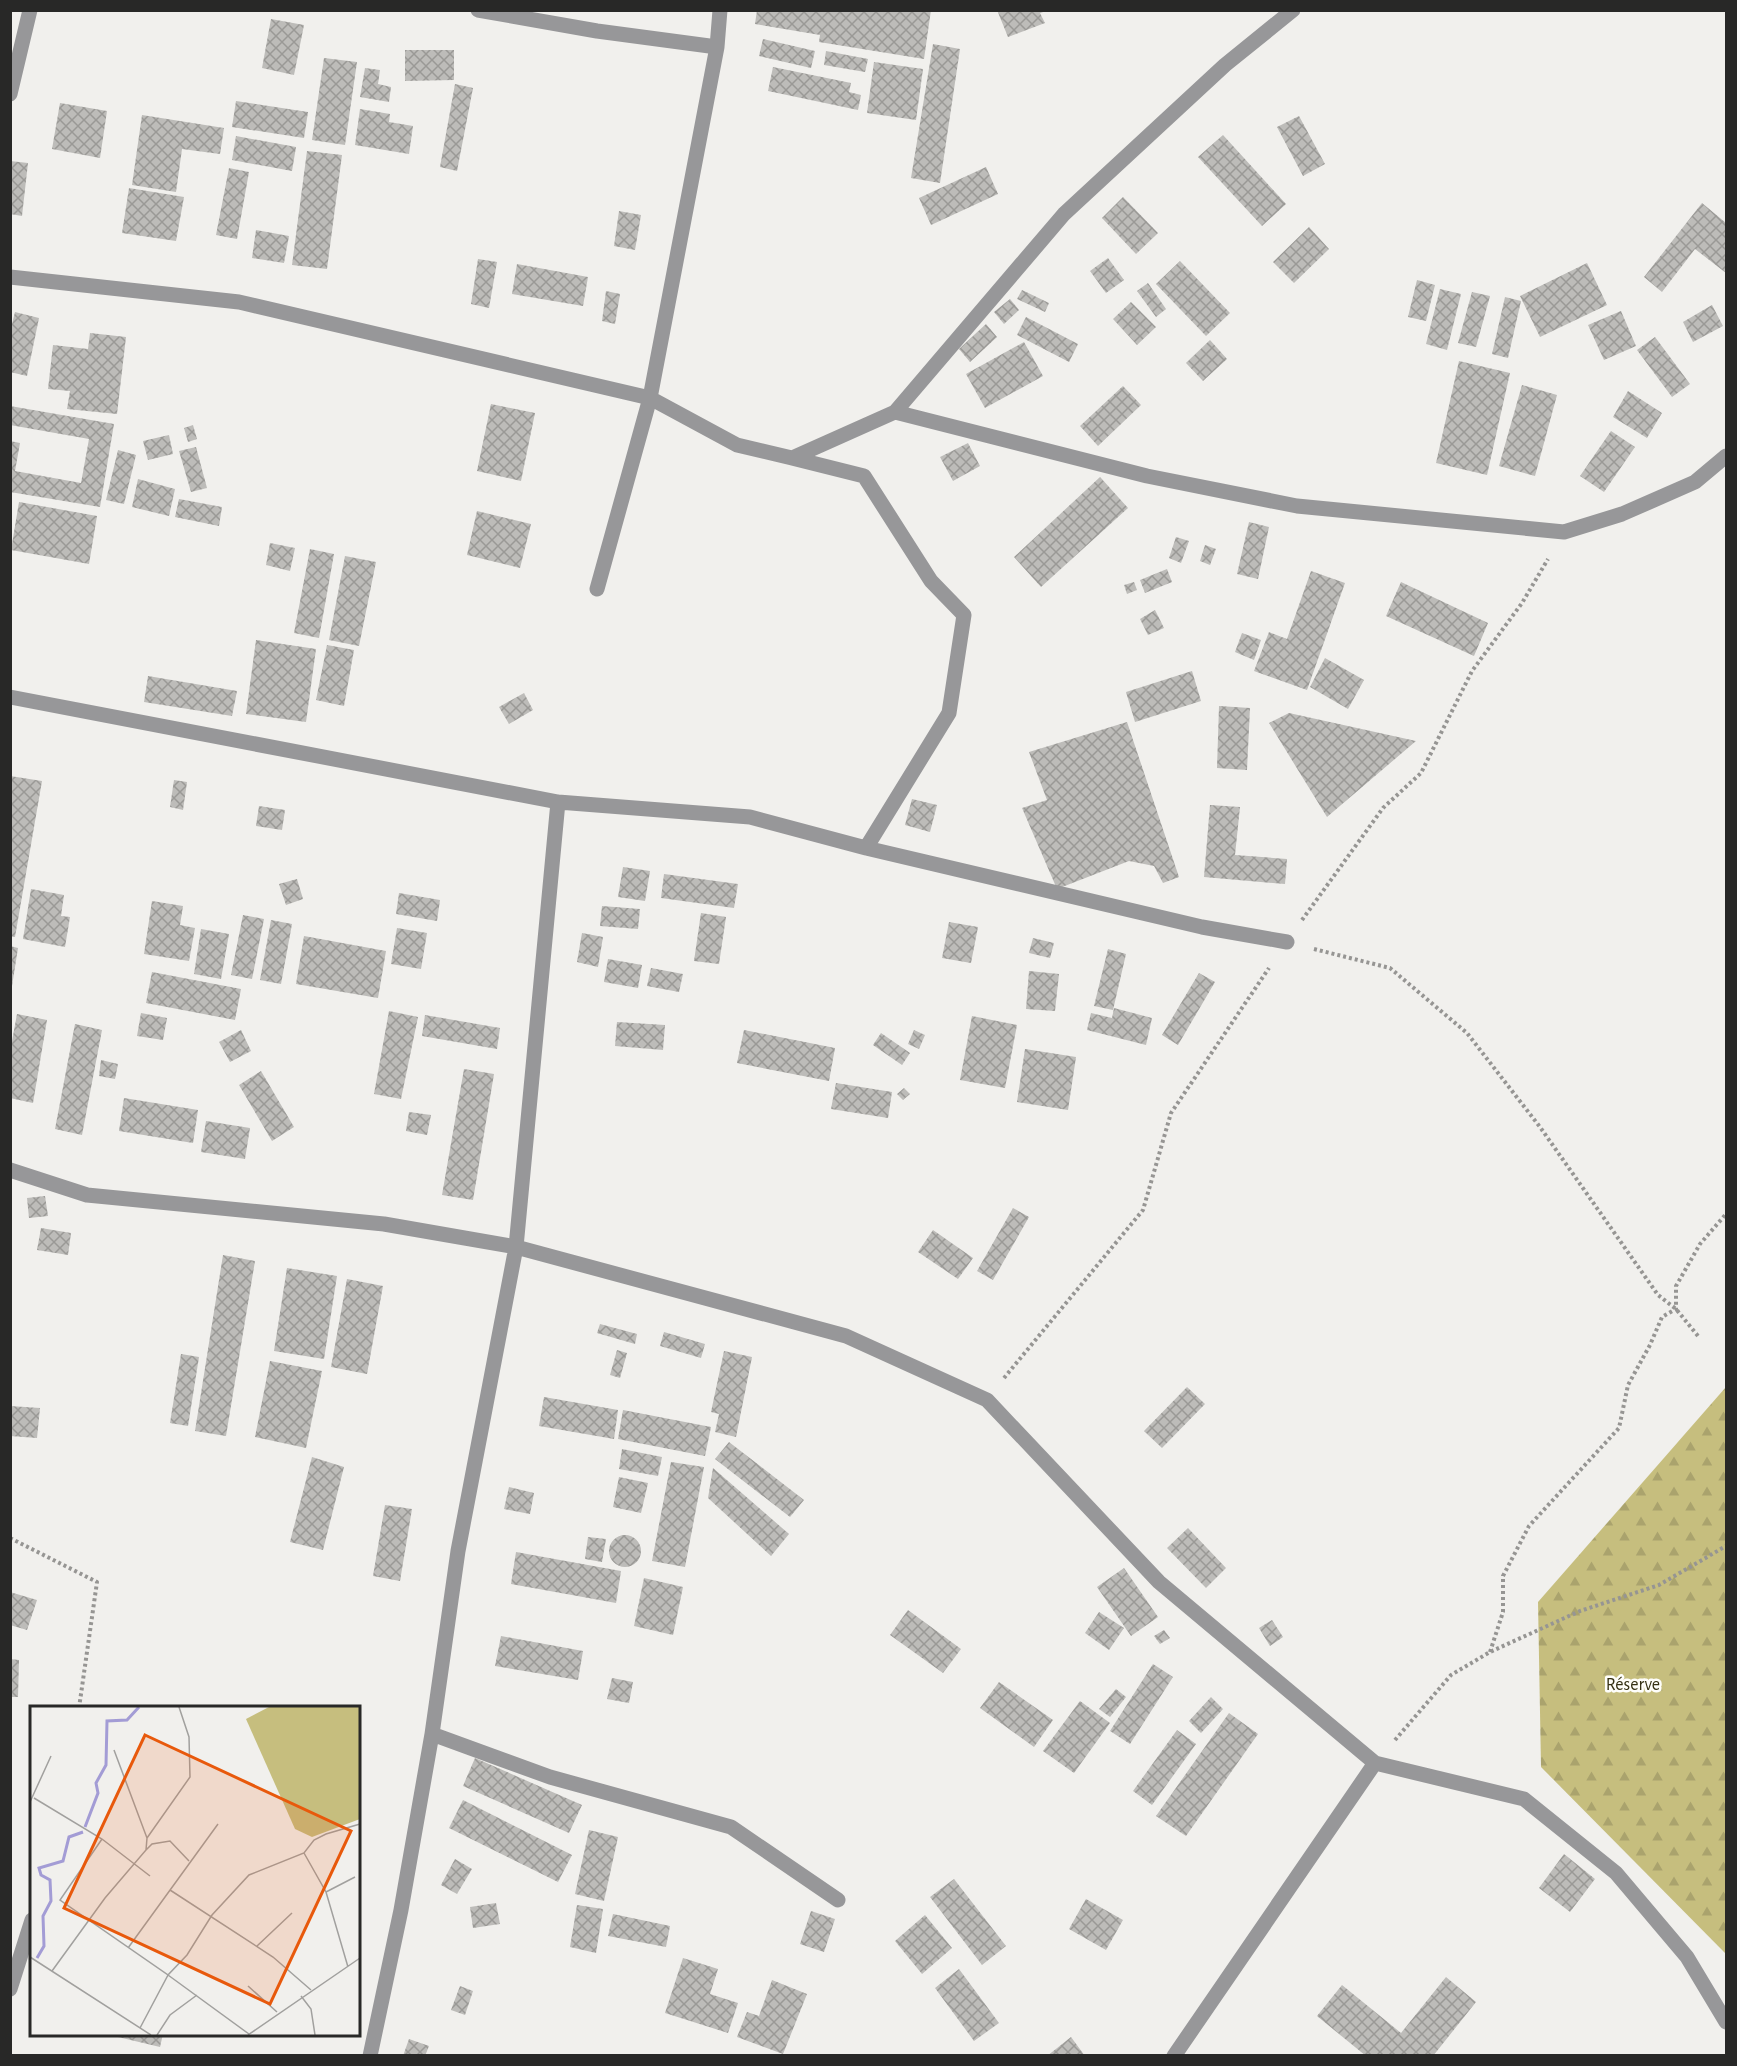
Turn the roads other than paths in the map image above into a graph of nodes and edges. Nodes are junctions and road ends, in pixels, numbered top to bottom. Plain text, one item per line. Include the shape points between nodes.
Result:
1 (30, 10) edge
2 (477, 10) edge
3 (720, 10) edge
4 (1293, 10) edge
5 (717, 47) junction
6 (10, 94) edge
7 (10, 277) edge
8 (650, 398) junction
9 (895, 412) junction
10 (1726, 456) edge
11 (792, 458) junction
12 (597, 589) dead end
13 (10, 697) edge
14 (558, 802) junction
15 (866, 848) junction
16 (1287, 942) road end
17 (10, 1170) edge
18 (516, 1248) junction
19 (432, 1734) junction
20 (1375, 1763) junction
21 (838, 1900) dead end
22 (30, 1926) edge
23 (10, 1989) edge
24 (1726, 2022) edge
25 (370, 2055) edge
26 (1174, 2055) edge

1 - 6 street
2 - 5 street
3 - 5 street
4 - 9 street via 1225,65 1064,214
5 - 8 street
7 - 8 street via 239,302
8 - 11 street via 737,445
8 - 12 street
9 - 10 street via 1147,476 1297,506 1564,532 1622,514 1695,482
9 - 11 street
11 - 15 street via 864,476 931,581 964,615 949,713
13 - 14 street
14 - 15 street via 750,817
14 - 18 street
15 - 16 street via 1202,927
17 - 18 street via 87,1195 384,1224
18 - 19 street via 458,1551
18 - 20 street via 846,1336 987,1400 1159,1582
19 - 21 street via 550,1777 731,1827
19 - 25 street
20 - 24 street via 1524,1798 1616,1873 1687,1957
20 - 26 street
22 - 23 street

